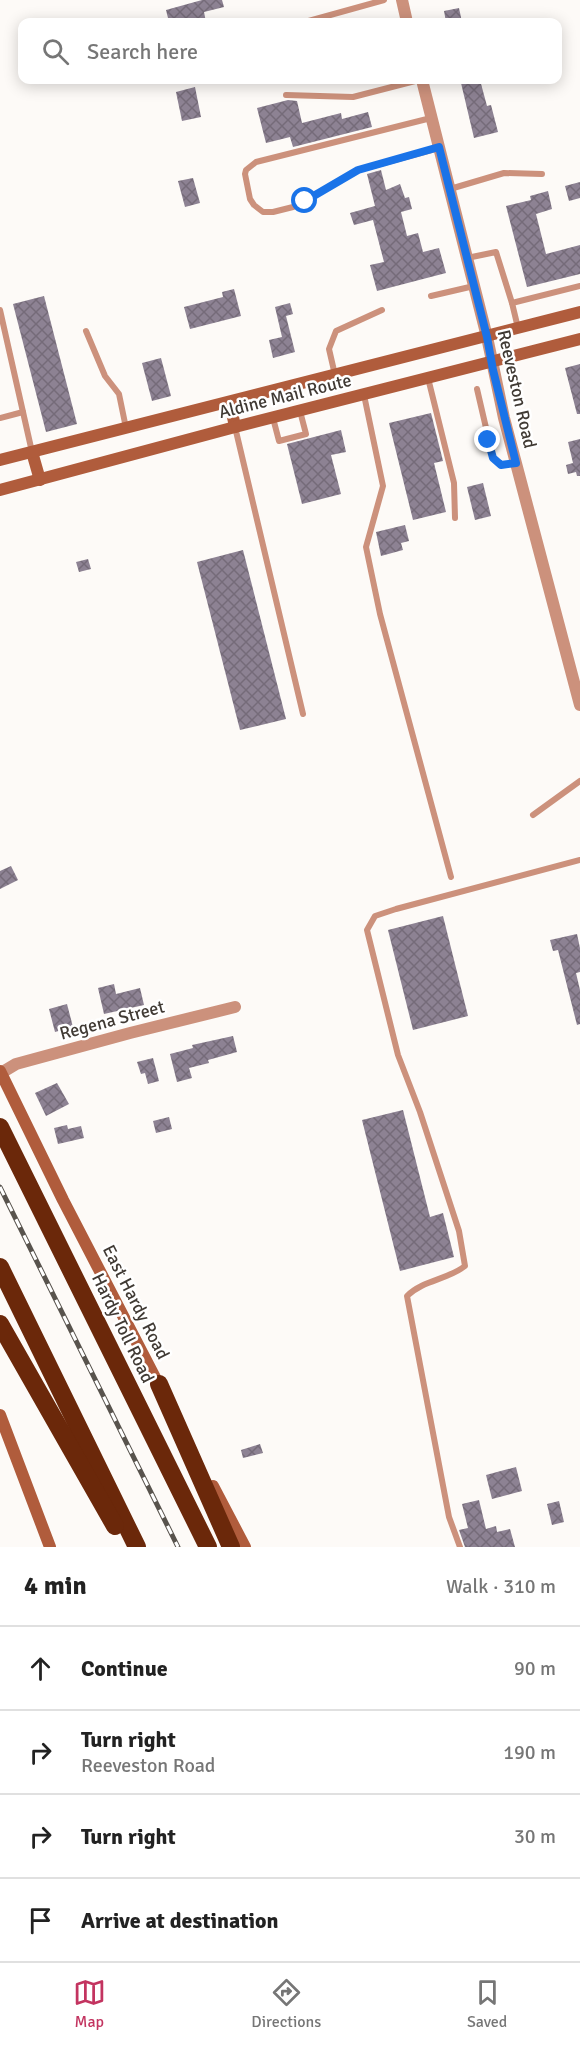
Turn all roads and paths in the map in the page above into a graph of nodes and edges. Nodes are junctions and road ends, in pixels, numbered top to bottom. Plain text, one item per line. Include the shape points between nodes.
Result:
1 (384, 0) edge
2 (402, 0) edge
3 (319, 18) edge
4 (406, 18) edge
5 (405, 84) edge
6 (422, 84) edge
7 (286, 95) dead end
8 (431, 118) junction
9 (439, 147) junction
10 (542, 174) dead end
11 (450, 189) junction
12 (467, 258) junction
13 (474, 286) junction
14 (580, 286) edge
15 (431, 296) dead end
16 (512, 303) junction
17 (0, 310) edge
18 (382, 310) dead end
19 (580, 312) edge
20 (519, 329) junction
21 (86, 331) dead end
22 (487, 337) junction
23 (580, 339) edge
24 (492, 361) junction
25 (335, 375) junction
26 (428, 378) junction
27 (477, 389) dead end
28 (364, 394) junction
29 (230, 402) junction
30 (300, 411) junction
31 (23, 412) junction
32 (273, 417) junction
33 (0, 418) edge
34 (235, 426) junction
35 (126, 428) junction
36 (32, 452) junction
37 (0, 460) edge
38 (516, 463) junction
39 (40, 480) junction
40 (0, 490) edge
41 (455, 518) dead end
42 (578, 688) edge
43 (580, 705) edge
44 (303, 714) dead end
45 (580, 781) edge
46 (533, 815) dead end
47 (580, 860) edge
48 (451, 877) dead end
49 (235, 1007) dead end
50 (1, 1072) edge
51 (0, 1127) edge
52 (0, 1267) edge
53 (0, 1324) edge
54 (159, 1384) junction
55 (0, 1415) edge
56 (50, 1547) edge
57 (127, 1547) edge
58 (137, 1547) edge
59 (208, 1547) edge
60 (231, 1547) edge
61 (245, 1547) edge
62 (460, 1547) edge

1 - 3 lane
2 - 4 street
5 - 7 lane via 353,97
6 - 8 street, Reeveston Road
8 - 9 street, Reeveston Road
8 - 9 lane via 256,162 245,174 250,199 263,212 293,207 358,170
9 - 11 street, Reeveston Road
10 - 11 lane via 504,173
11 - 12 street, Reeveston Road
12 - 13 street, Reeveston Road
12 - 16 lane via 496,252
13 - 15 lane
13 - 22 street, Reeveston Road
14 - 16 lane
16 - 20 lane
17 - 31 lane
18 - 25 lane via 336,331 329,349
19 - 20 main road, Aldine Mail Route
20 - 22 main road, Aldine Mail Route
21 - 35 lane via 105,376 119,394
22 - 24 street, Reeveston Road
22 - 25 main road, Aldine Mail Route
23 - 24 main road, Aldine Mail Route
24 - 26 main road, Aldine Mail Route
24 - 38 street, Reeveston Road
25 - 29 main road, Aldine Mail Route
26 - 28 main road, Aldine Mail Route
26 - 41 lane via 454,483
27 - 38 lane via 493,458 501,465
28 - 30 main road, Aldine Mail Route
28 - 48 lane via 383,486 366,547 380,615
29 - 34 main road
29 - 35 main road, Aldine Mail Route
30 - 32 main road, Aldine Mail Route
30 - 32 lane via 306,434 279,441
31 - 33 lane
31 - 36 lane
32 - 34 main road, Aldine Mail Route
34 - 39 main road, Aldine Mail Route
34 - 44 lane
35 - 36 main road, Aldine Mail Route
36 - 37 main road, Aldine Mail Route
36 - 39 main road
38 - 42 street, Reeveston Road
39 - 40 main road, Aldine Mail Route
42 - 43 street, Reeveston Road
45 - 46 lane
47 - 62 lane via 396,909 375,916 367,930 398,1055 420,1112 465,1258 465,1266 456,1273 422,1285 407,1296 449,1517
49 - 50 street, Regena Street via 16,1064
50 - 54 main road, East Hardy Road
51 - 59 highway, Hardy Toll Road
52 - 58 highway
53 - 57 highway
54 - 60 highway
54 - 61 main road, East Hardy Road
55 - 56 main road

